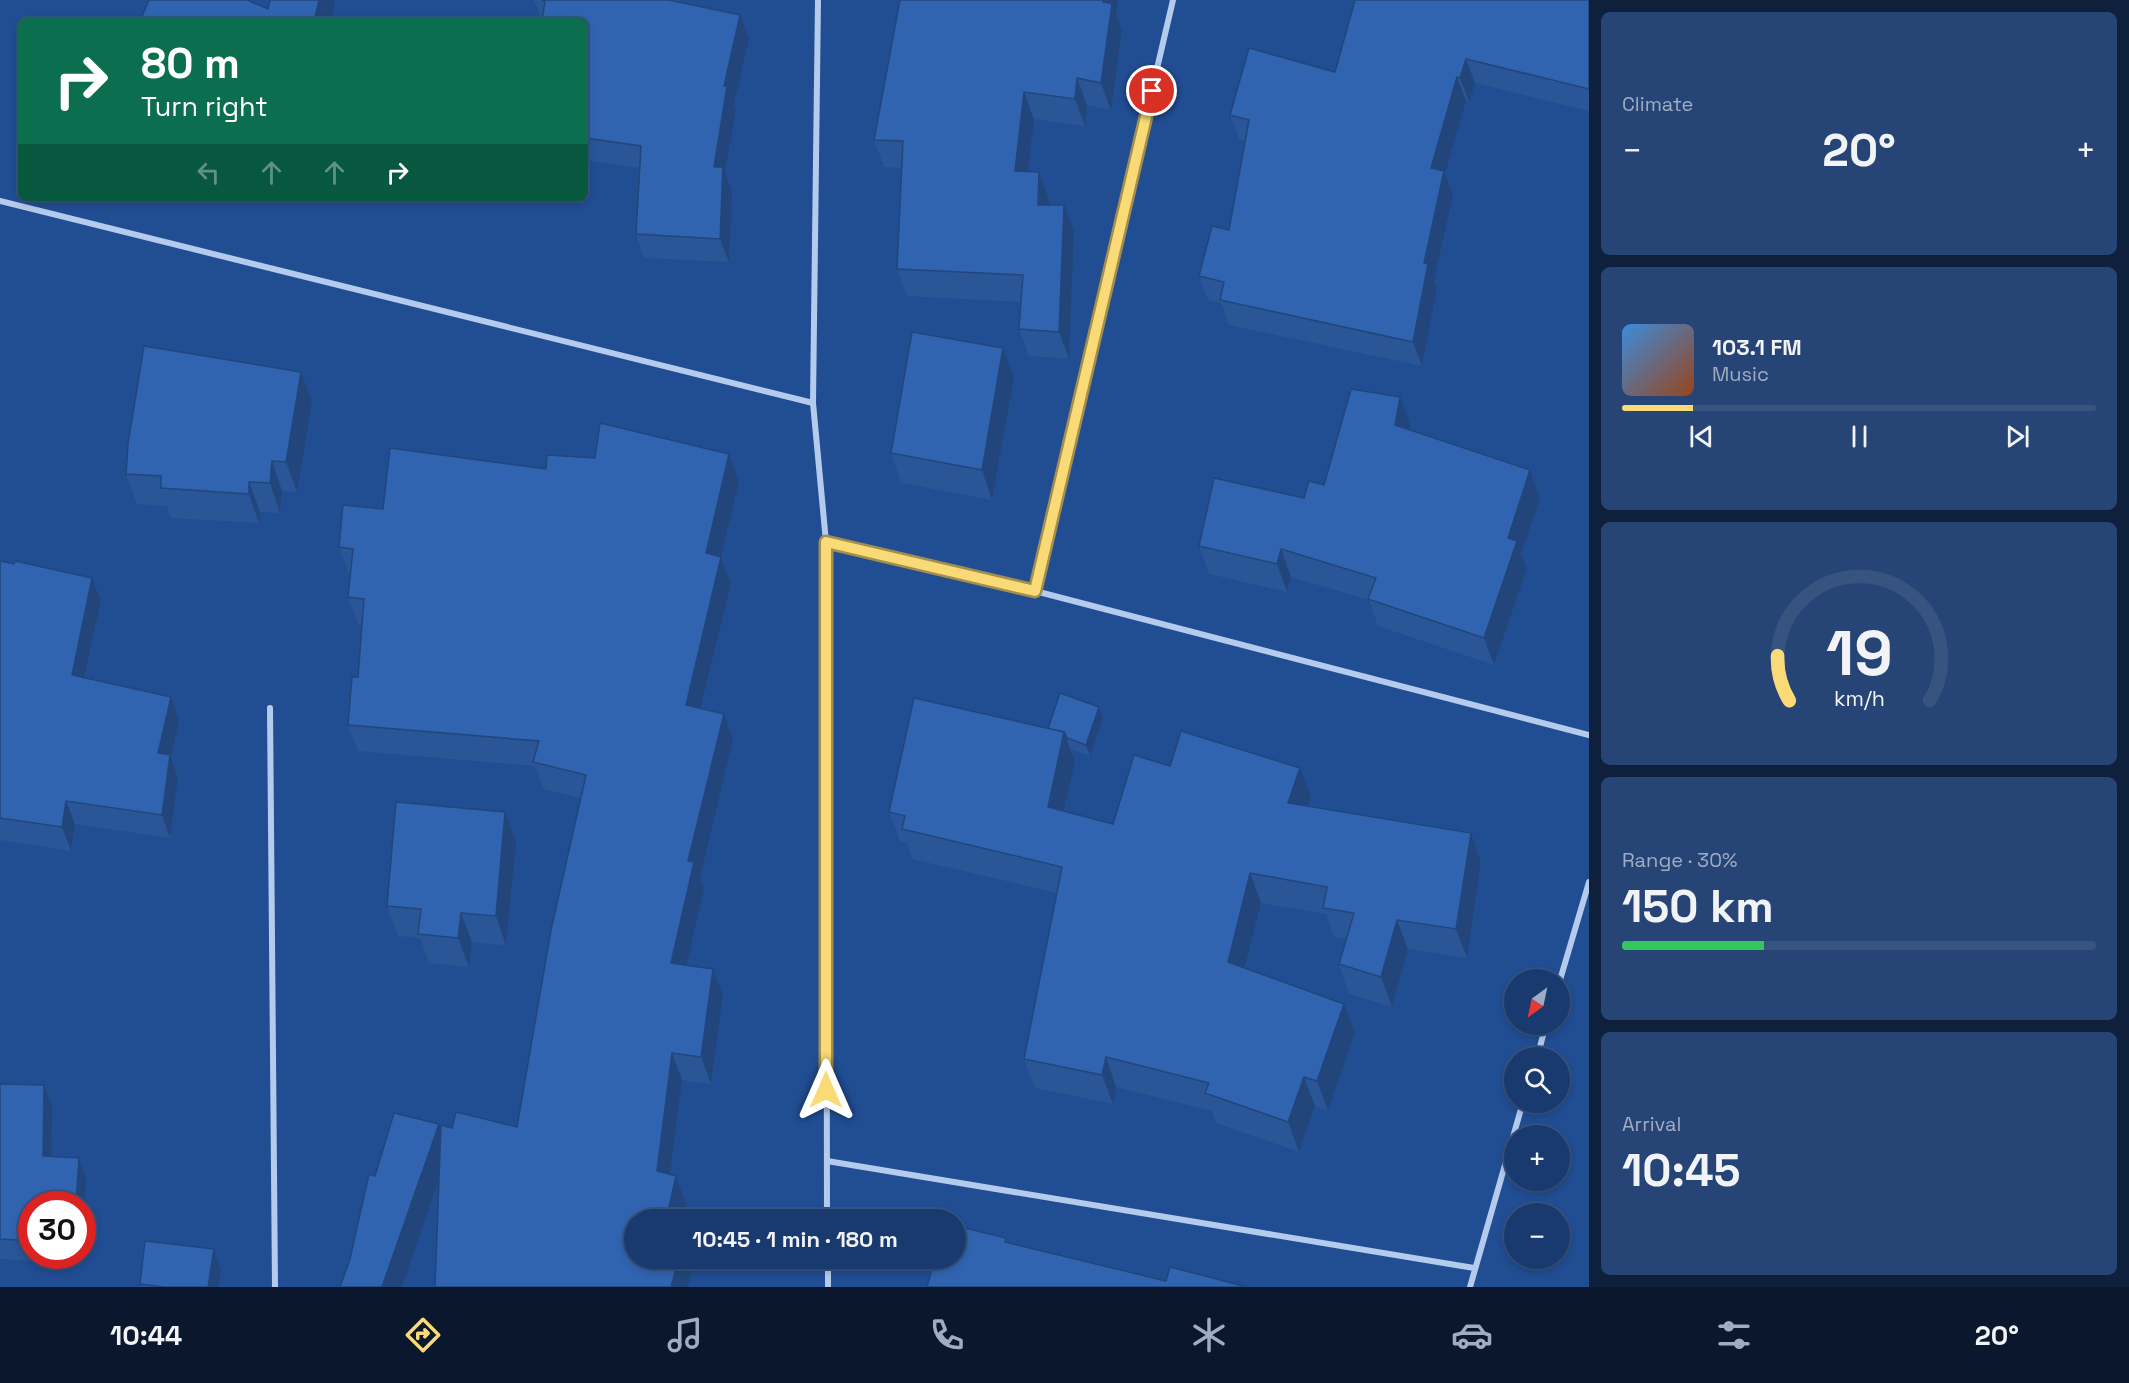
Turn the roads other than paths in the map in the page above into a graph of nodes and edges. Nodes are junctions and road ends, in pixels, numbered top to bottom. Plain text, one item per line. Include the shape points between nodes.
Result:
1 (818, 0) edge
2 (1173, 0) edge
3 (0, 201) edge
4 (813, 403) junction
5 (826, 542) junction
6 (1035, 591) junction
7 (270, 708) dead end
8 (1589, 735) edge
9 (1589, 882) edge
10 (1563, 969) edge
11 (1520, 1113) edge
12 (827, 1161) junction
13 (827, 1209) edge
14 (1474, 1268) junction
15 (828, 1269) edge
16 (275, 1287) edge
17 (828, 1287) edge
18 (1470, 1287) edge

1 - 4 street
2 - 6 street
3 - 4 street
4 - 5 street
5 - 6 street
5 - 12 street
6 - 8 street
7 - 16 street
9 - 10 street
11 - 14 street
12 - 13 street
12 - 14 street
14 - 18 street
15 - 17 street

